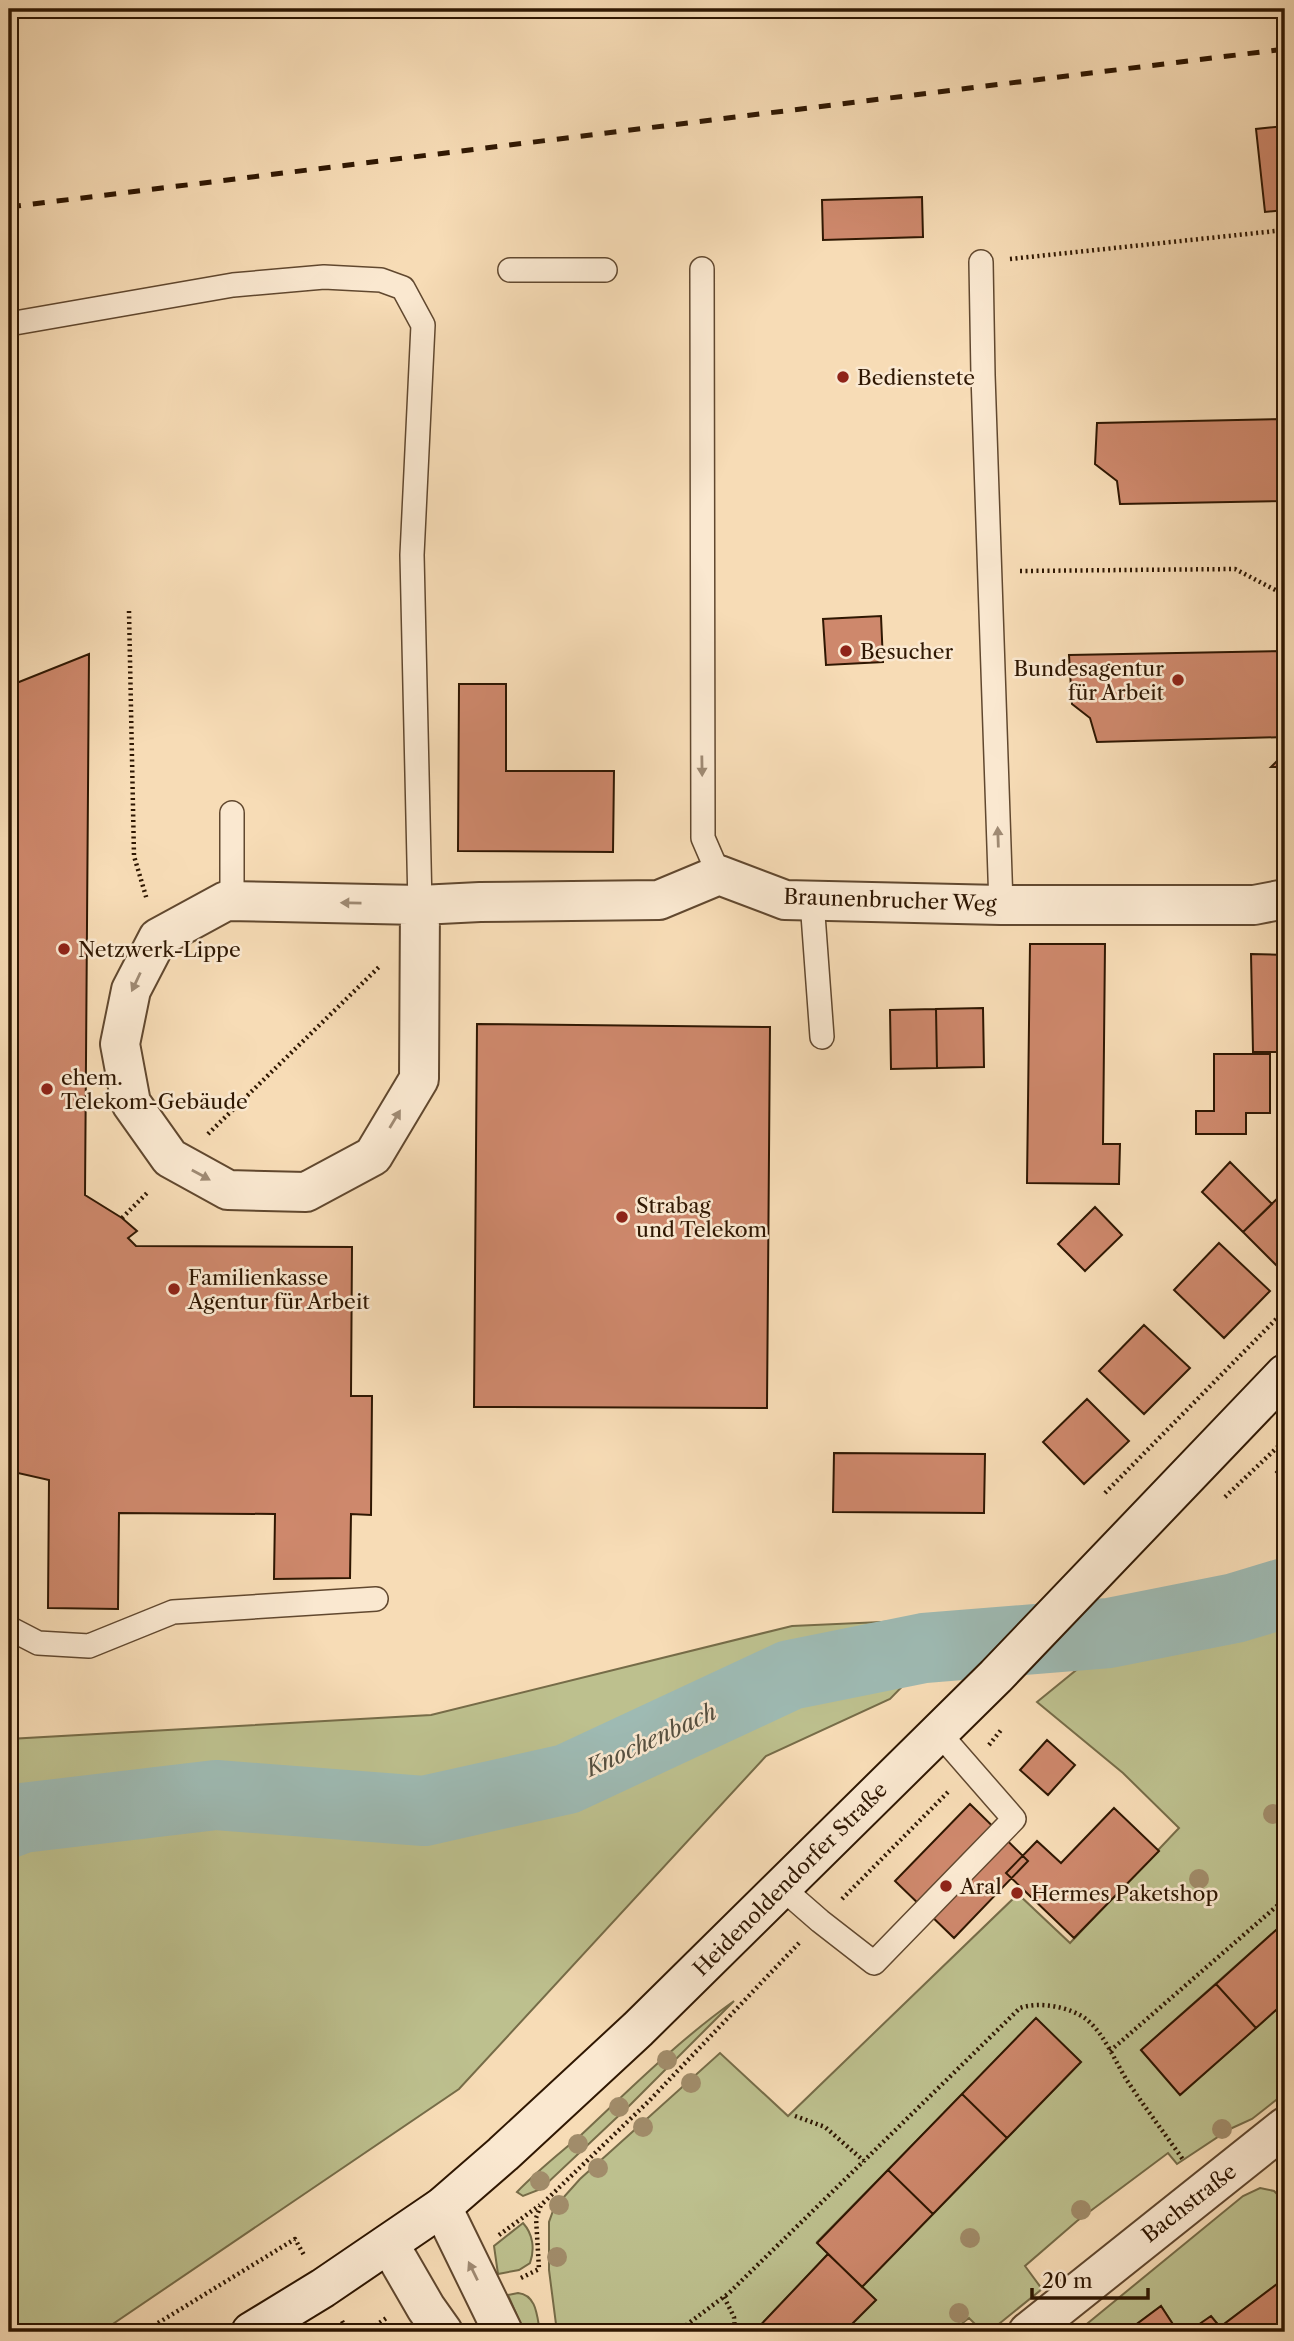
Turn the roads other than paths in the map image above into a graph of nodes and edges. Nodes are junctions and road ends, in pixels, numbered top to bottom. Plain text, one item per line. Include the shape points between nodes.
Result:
1 (981, 262) road end
2 (702, 269) dead end
3 (510, 270) dead end
4 (605, 270) dead end
5 (9, 324) edge
6 (232, 813) dead end
7 (719, 875) junction
8 (1285, 899) edge
9 (232, 901) junction
10 (813, 901) junction
11 (420, 905) junction
12 (1001, 905) junction
13 (822, 1037) dead end
14 (1285, 1374) edge
15 (376, 1599) dead end
16 (9, 1628) edge
17 (939, 1733) junction
18 (781, 1886) junction
19 (1282, 2137) edge
20 (442, 2207) junction
21 (389, 2244) junction
22 (251, 2332) edge
23 (443, 2332) edge
24 (503, 2332) edge
25 (1028, 2332) edge

12 -> 1 lane
2 -> 7 lane via 703,838
3 - 4 lane
5 - 11 lane via 233,285 324,277 381,279 403,288 423,325 412,555
6 - 9 lane
7 - 10 street, Braunenbrucher Weg via 785,900
7 - 11 street via 659,900
8 - 12 street, Braunenbrucher Weg via 1254,905
11 -> 9 street
9 -> 11 street via 158,938 131,990 120,1044 131,1102 170,1158 228,1190 306,1192 373,1156 419,1079
10 - 12 street, Braunenbrucher Weg
10 - 13 lane
14 - 17 street, Heidenoldendorfer Straße
15 - 16 lane via 173,1612 89,1646 38,1643
17 - 18 street, Heidenoldendorfer Straße
17 - 18 lane via 1014,1819 874,1963
18 - 20 street, Heidenoldendorfer Straße via 638,2029
19 - 25 street, Bachstraße via 1205,2190
20 - 21 street, Heidenoldendorfer Straße
24 -> 20 street
21 - 22 street, Heidenoldendorfer Straße
21 - 23 street

